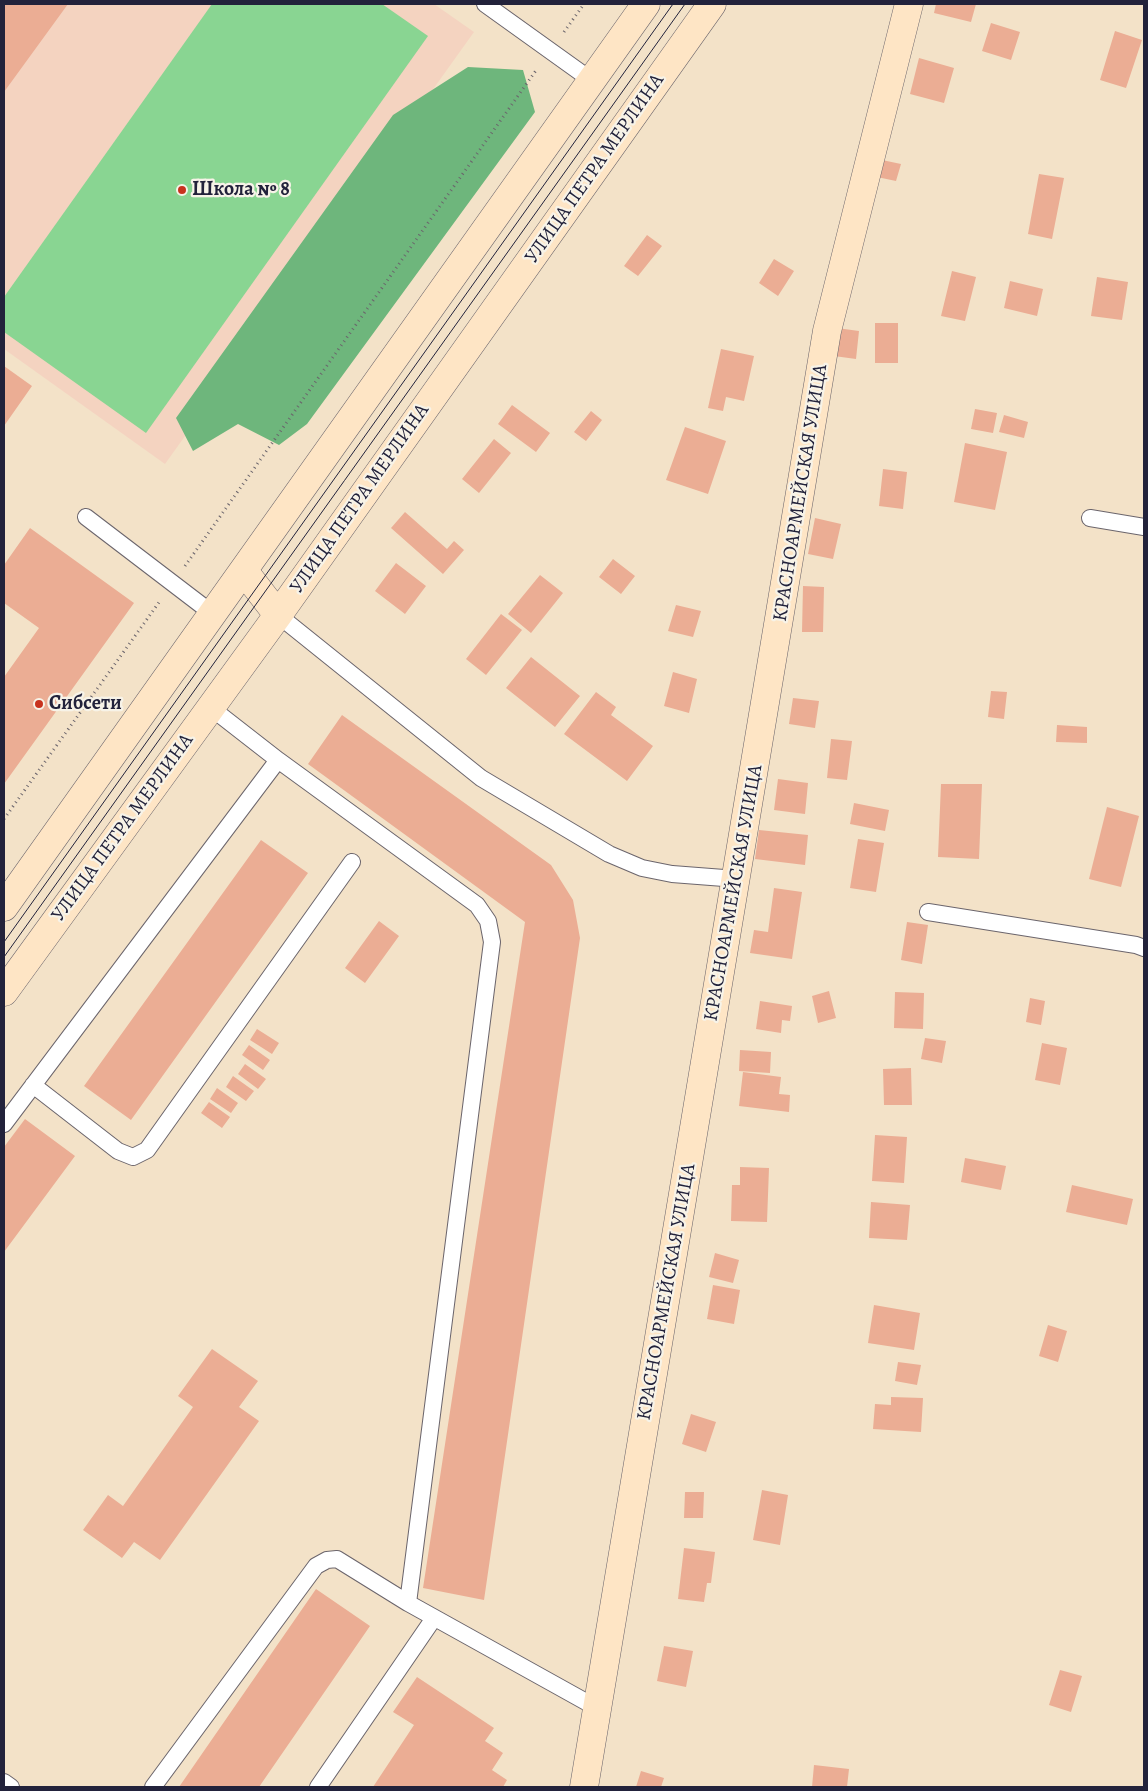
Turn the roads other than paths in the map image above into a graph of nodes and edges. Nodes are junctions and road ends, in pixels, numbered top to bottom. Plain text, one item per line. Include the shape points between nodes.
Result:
1 (486, 4) edge
2 (646, 4) edge
3 (712, 4) edge
4 (909, 4) edge
5 (592, 80) junction
6 (86, 517) dead end
7 (1090, 518) dead end
8 (1144, 527) edge
9 (244, 570) junction
10 (213, 614) junction
11 (278, 615) junction
12 (210, 707) junction
13 (278, 760) junction
14 (352, 862) dead end
15 (737, 879) junction
16 (4, 907) edge
17 (928, 912) dead end
18 (1144, 948) edge
19 (4, 992) edge
20 (32, 1085) junction
21 (4, 1124) edge
22 (408, 1603) junction
23 (434, 1618) junction
24 (596, 1708) junction
25 (4, 1782) edge
26 (11, 1787) edge
27 (153, 1787) edge
28 (318, 1787) edge
29 (584, 1787) edge

1 - 5 lane
2 - 5 main road
3 - 11 main road, УЛИЦА ПЕТРА МЕРЛИНА
4 - 15 main road, КРАСНОАРМЕЙСКАЯ УЛИЦА via 828,331
5 - 9 main road
6 - 10 lane
7 - 8 lane
9 - 10 main road
9 - 11 main road
10 - 16 main road
11 - 12 main road, УЛИЦА ПЕТРА МЕРЛИНА
11 - 15 lane via 481,778 609,854 642,868 672,874
12 - 13 lane
12 - 19 main road, УЛИЦА ПЕТРА МЕРЛИНА
13 - 20 lane
13 - 22 lane via 476,905 488,921 492,942
14 - 20 lane via 147,1150 133,1157 118,1151
15 - 24 main road, КРАСНОАРМЕЙСКАЯ УЛИЦА
17 - 18 lane
20 - 21 lane
22 - 23 lane
22 - 27 lane via 337,1559 316,1566
23 - 24 lane
23 - 28 lane
24 - 29 main road, КРАСНОАРМЕЙСКАЯ УЛИЦА
25 - 26 lane

